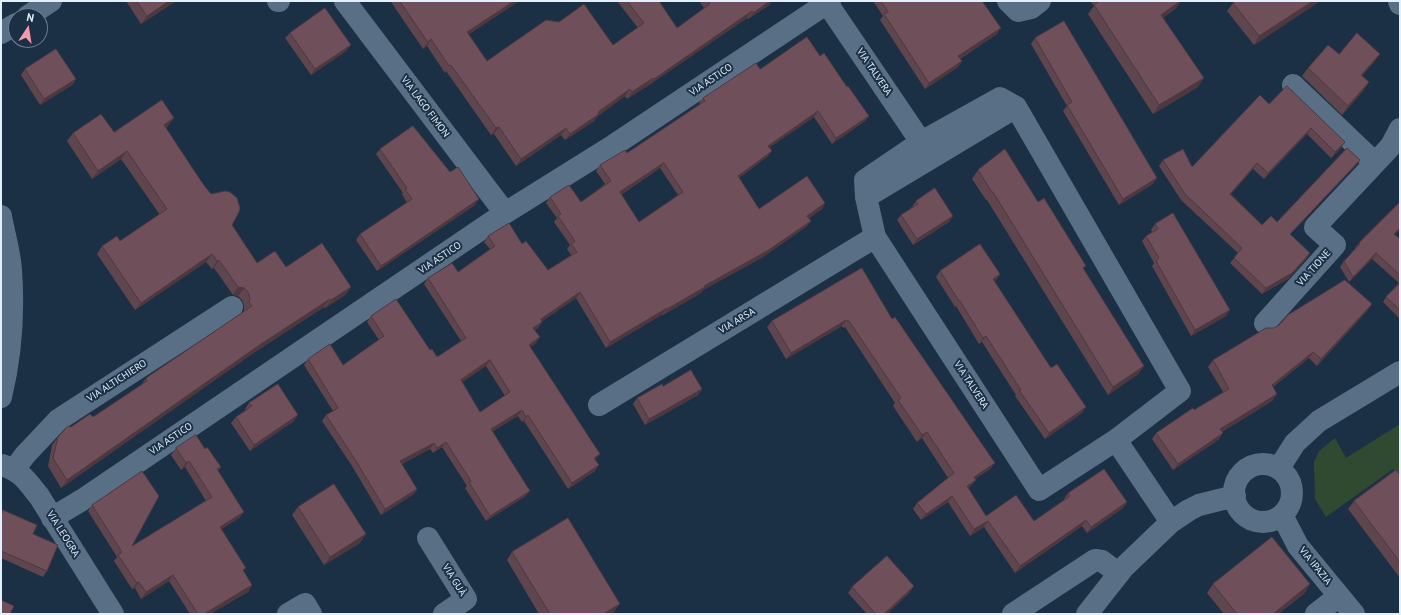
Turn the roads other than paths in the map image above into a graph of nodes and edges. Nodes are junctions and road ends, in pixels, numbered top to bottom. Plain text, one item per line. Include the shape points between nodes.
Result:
1 (51, 1) edge
2 (345, 1) edge
3 (1008, 1) edge
4 (1040, 1) edge
5 (828, 2) edge
6 (40, 8) edge
7 (1293, 85) dead end
8 (1016, 107) junction
9 (921, 142) junction
10 (1397, 143) edge
11 (1375, 163) junction
12 (866, 197) junction
13 (505, 213) junction
14 (1, 216) edge
15 (874, 237) junction
16 (232, 307) dead end
17 (1266, 323) dead end
18 (1400, 372) edge
19 (1, 397) edge
20 (599, 405) dead end
21 (1116, 440) junction
22 (8, 468) edge
23 (1279, 468) junction
24 (1235, 496) junction
25 (1282, 515) junction
26 (52, 518) junction
27 (1171, 522) junction
28 (428, 538) dead end
29 (1118, 573) junction
30 (1339, 596) junction
31 (113, 614) edge
32 (288, 614) edge
33 (311, 614) edge
34 (444, 614) edge
35 (1013, 614) edge
36 (1087, 614) edge
37 (1316, 614) edge
38 (1354, 614) edge

1 - 6 street
2 - 13 street, VIA LAGO FIMON
3 - 4 street via 1018,11 1031,8
5 - 9 street, VIA TALVERA
5 - 13 street, VIA ASTICO via 614,145
7 - 11 street
8 - 9 street, VIA TALVERA via 1000,98
8 - 12 street
8 - 21 street, VIA TALVERA via 1180,391
9 - 12 street, VIA TALVERA via 865,180
10 - 11 street, VIA TIONE
11 - 17 street, VIA TIONE via 1315,227 1335,245
12 - 15 street, VIA TALVERA
13 - 26 street, VIA ASTICO
14 - 19 street via 11,269 12,328
15 - 20 street, VIA ARSA
15 - 21 street, VIA TALVERA via 1039,490
16 - 22 street, VIA ALTICHIERO via 58,420
18 - 23 street via 1319,421 1295,443
21 - 27 street
22 - 26 street, VIA LEOGRA via 25,478
23 - 24 street via 1261,464 1244,471 1238,478
23 - 25 street via 1290,482 1292,491 1288,508
24 - 25 street via 1238,506 1253,520 1263,522
24 - 27 street via 1199,505
25 - 30 street, VIA IPAZIA via 1298,546
26 - 31 street, VIA LEOGRA
27 - 29 street
28 - 34 street, VIA GUÀ via 466,599
29 - 35 street via 1102,561 1095,560
29 - 36 street
30 - 37 street
30 - 38 street, VIA IPAZIA
32 - 33 street via 305,604

